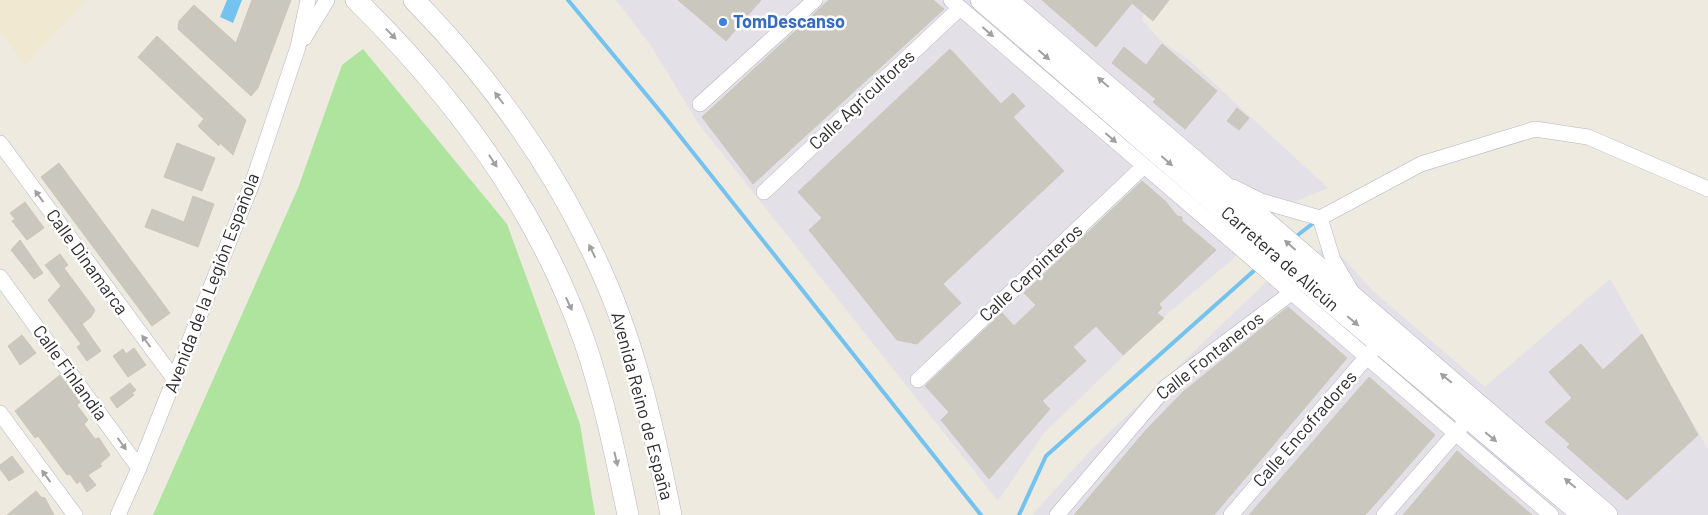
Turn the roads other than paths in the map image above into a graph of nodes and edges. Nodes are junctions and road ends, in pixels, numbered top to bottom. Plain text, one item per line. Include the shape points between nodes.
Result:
1 (308, 0) edge
2 (327, 0) edge
3 (356, 0) edge
4 (414, 0) edge
5 (815, 0) edge
6 (981, 0) edge
7 (1007, 0) edge
8 (956, 4) edge
9 (298, 47) junction
10 (700, 104) dead end
11 (0, 144) edge
12 (1144, 166) junction
13 (1211, 177) junction
14 (1708, 189) edge
15 (764, 192) dead end
16 (1320, 218) junction
17 (1267, 236) junction
18 (1291, 269) junction
19 (0, 277) edge
20 (1291, 292) junction
21 (1358, 303) junction
22 (1373, 351) junction
23 (175, 380) junction
24 (918, 380) dead end
25 (0, 413) edge
26 (1462, 426) junction
27 (139, 468) junction
28 (75, 515) edge
29 (118, 515) edge
30 (628, 515) edge
31 (671, 515) edge
32 (1057, 515) edge
33 (1231, 515) edge
34 (1384, 515) edge
35 (1551, 515) edge
36 (1583, 515) edge
37 (1607, 515) edge

1 - 9 street, Avenida de la Legión Española
2 - 9 street, Avenida de la Legión Española
3 -> 30 main road, Avenida Reino de España via 413,58 453,105 492,159 531,224 584,342 603,400
31 -> 4 main road, Avenida Reino de España via 656,446 620,316 604,275 553,179 506,108 466,57
5 - 10 street
6 -> 17 main road, Carretera de Alicún
13 -> 7 main road, Carretera de Alicún
8 -> 12 street
8 - 15 street, Calle Agricultores
9 - 23 street, Avenida de la Legión Española via 253,181
23 -> 11 street, Calle Dinamarca
12 - 18 street
12 - 24 street, Calle Carpinteros
13 - 16 street via 1262,201
13 - 17 main road, Carretera de Alicún
14 - 16 street via 1588,137 1535,129 1422,164
16 - 21 street via 1334,260
17 - 18 main road, Carretera de Alicún
18 - 20 street
18 - 21 main road, Carretera de Alicún
18 -> 22 main road, Carretera de Alicún
19 -> 27 street, Calle Finlandia
20 - 22 street
20 - 32 street, Calle Fontaneros via 1166,387
37 -> 21 main road, Carretera de Alicún
22 - 26 main road, Carretera de Alicún
22 - 33 street, Calle Encofradores
23 - 27 street, Avenida de la Legión Española
28 -> 25 street
26 - 34 street
26 - 35 street
26 -> 36 main road, Carretera de Alicún
27 - 29 street, Avenida de la Legión Española

